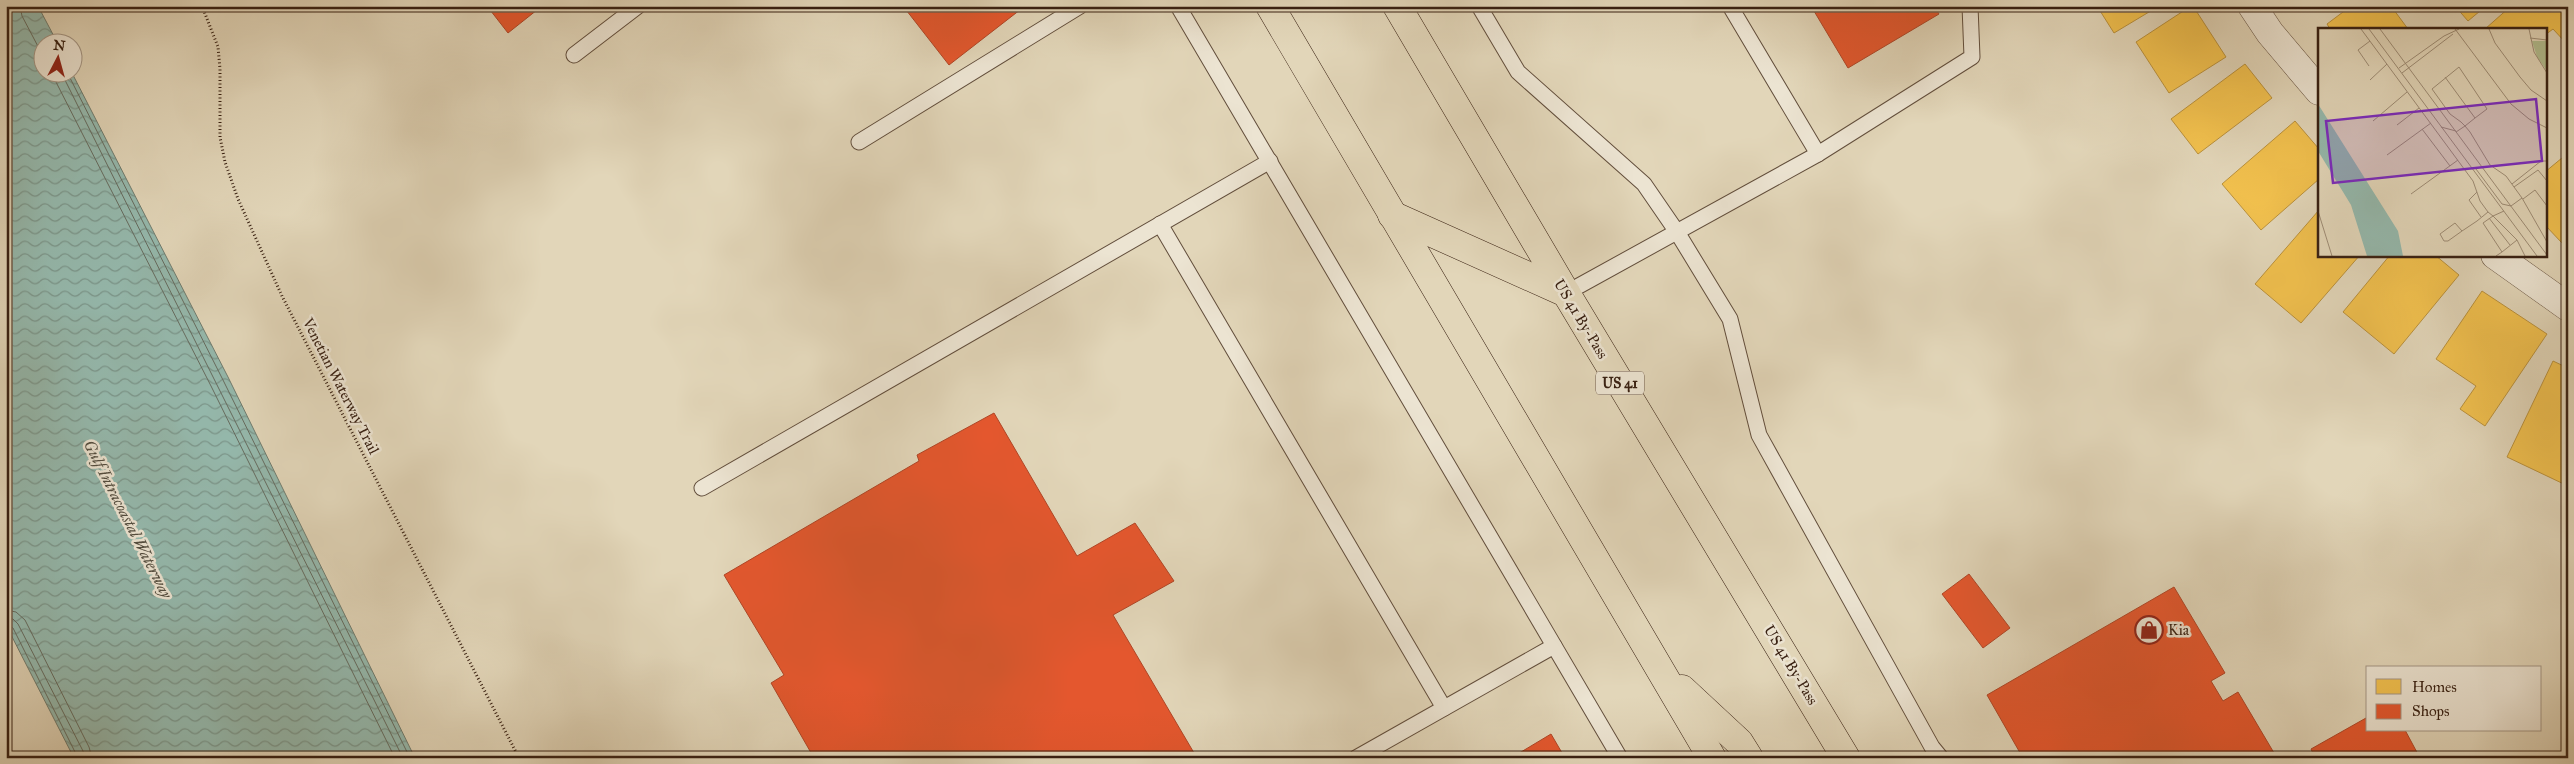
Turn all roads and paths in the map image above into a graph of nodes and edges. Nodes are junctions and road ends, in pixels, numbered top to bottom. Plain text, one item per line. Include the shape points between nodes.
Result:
1 (202, 6) edge
2 (638, 6) edge
3 (1080, 6) edge
4 (1178, 6) edge
5 (1270, 6) edge
6 (1397, 6) edge
7 (1479, 6) edge
8 (1730, 6) edge
9 (1970, 6) edge
10 (2252, 6) edge
11 (574, 55) dead end
12 (2318, 90) edge
13 (859, 142) dead end
14 (1818, 154) junction
15 (1270, 162) junction
16 (1392, 215) junction
17 (1160, 224) junction
18 (1677, 232) junction
19 (2496, 256) edge
20 (1566, 293) junction
21 (2568, 307) edge
22 (702, 488) dead end
23 (1554, 646) junction
24 (1660, 669) junction
25 (1444, 708) junction
26 (519, 758) edge
27 (1356, 758) edge
28 (1620, 758) edge
29 (1712, 758) edge
30 (1749, 758) edge
31 (1846, 758) edge
32 (1941, 758) edge

1 - 26 path, Venetian Waterway Trail via 218,47 220,137 238,199 282,296
2 - 11 lane
3 - 13 lane
4 - 15 lane
5 - 16 main road
6 - 20 main road, US 41 By-Pass / US 41
7 - 18 lane via 1518,72 1644,184
8 - 14 lane
9 - 14 lane via 1972,57
10 - 12 street via 2270,33
14 - 18 lane
15 - 17 lane
15 - 23 lane
16 - 20 main road
16 - 24 main road
17 - 22 lane
17 - 25 lane
18 - 20 lane
18 - 32 lane via 1730,319 1759,435
19 - 21 street
20 - 31 main road, US 41 By-Pass / US 41
23 - 25 lane
23 - 28 lane
24 - 29 main road
24 - 30 main road via 1739,742
25 - 27 lane

